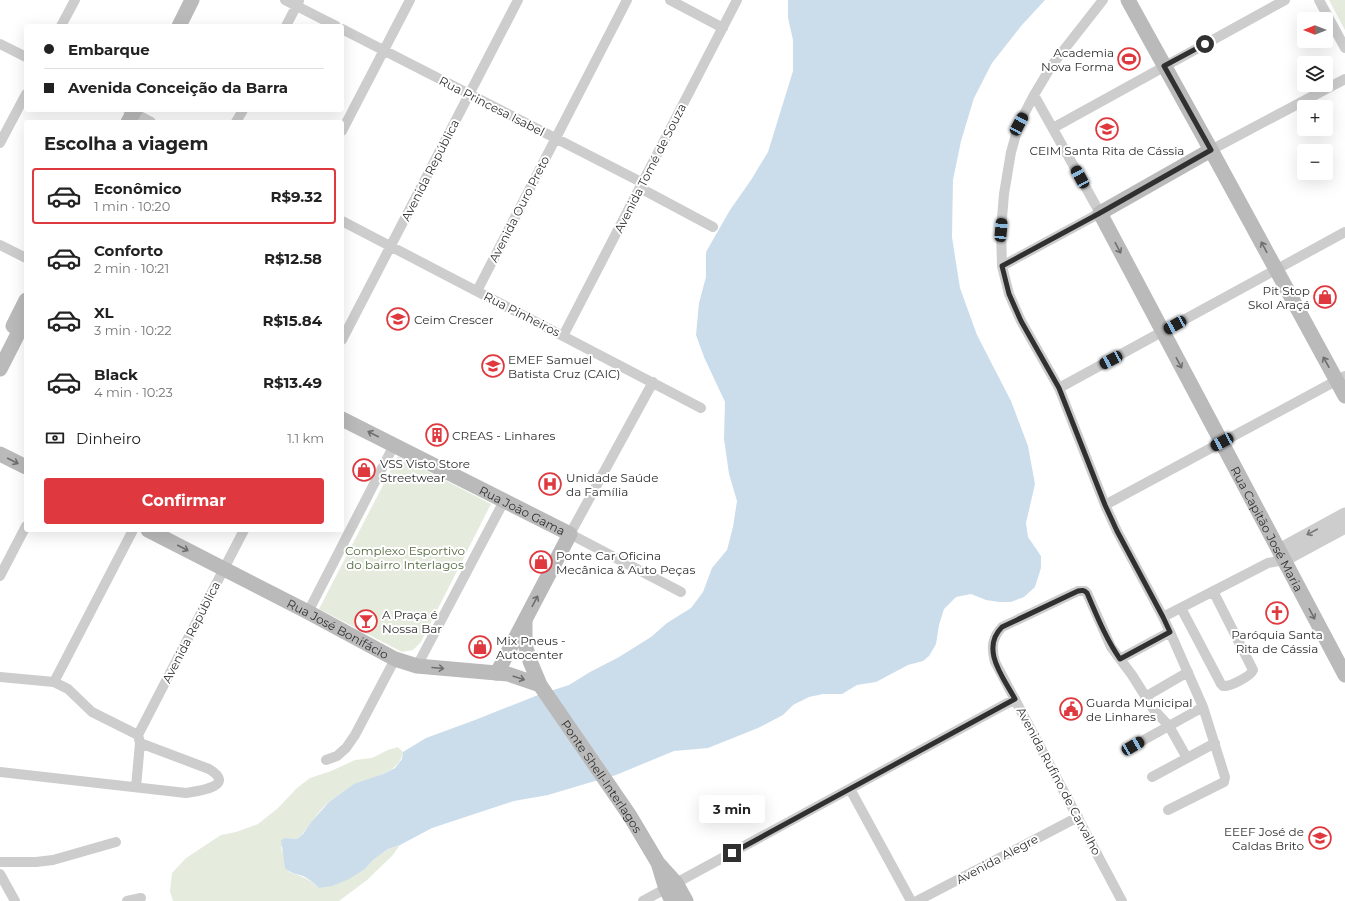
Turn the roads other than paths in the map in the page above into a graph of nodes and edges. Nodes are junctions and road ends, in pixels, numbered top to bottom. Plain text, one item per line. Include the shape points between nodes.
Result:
1 (75, 0) edge
2 (182, 0) edge
3 (192, 0) edge
4 (285, 0) edge
5 (410, 0) edge
6 (518, 0) edge
7 (627, 0) edge
8 (670, 0) edge
9 (737, 0) edge
10 (1103, 0) edge
11 (1128, 0) edge
12 (1285, 0) edge
13 (1319, 0) edge
14 (298, 3) edge
15 (62, 24) edge
16 (170, 24) edge
17 (180, 24) edge
18 (287, 24) edge
19 (333, 24) edge
20 (723, 28) junction
21 (344, 30) edge
22 (0, 44) edge
23 (1345, 48) edge
24 (384, 51) junction
25 (24, 56) edge
26 (1164, 66) junction
27 (1345, 79) edge
28 (470, 94) junction
29 (1034, 95) junction
30 (24, 98) edge
31 (130, 113) edge
32 (121, 120) edge
33 (146, 120) edge
34 (344, 127) edge
35 (1053, 128) junction
36 (556, 138) junction
37 (0, 144) edge
38 (1211, 150) junction
39 (641, 185) junction
40 (1100, 213) junction
41 (344, 222) edge
42 (713, 228) dead end
43 (1345, 232) edge
44 (0, 244) edge
45 (391, 246) junction
46 (24, 257) edge
47 (1002, 266) junction
48 (1276, 270) junction
49 (476, 291) junction
50 (24, 304) edge
51 (24, 322) edge
52 (1162, 332) junction
53 (344, 336) edge
54 (563, 336) junction
55 (0, 350) edge
56 (0, 369) edge
57 (1341, 378) edge
58 (652, 382) junction
59 (1059, 388) junction
60 (1345, 396) edge
61 (701, 408) dead end
62 (344, 420) edge
63 (1222, 442) junction
64 (394, 445) junction
65 (0, 454) edge
66 (24, 466) edge
67 (504, 501) junction
68 (1105, 505) junction
69 (1345, 514) edge
70 (1345, 527) edge
71 (24, 530) edge
72 (132, 532) edge
73 (152, 532) edge
74 (243, 532) edge
75 (570, 534) junction
76 (1281, 555) junction
77 (224, 569) junction
78 (0, 576) edge
79 (1213, 591) junction
80 (681, 592) dead end
81 (1181, 608) junction
82 (308, 612) junction
83 (1163, 617) junction
84 (525, 620) junction
85 (1170, 632) junction
86 (395, 659) junction
87 (1120, 659) junction
88 (417, 666) junction
89 (1344, 670) edge
90 (1188, 672) junction
91 (497, 673) junction
92 (0, 677) edge
93 (54, 682) junction
94 (542, 687) junction
95 (1146, 697) junction
96 (1015, 699) junction
97 (1203, 707) junction
98 (1169, 726) junction
99 (139, 739) junction
100 (1215, 743) junction
101 (1133, 746) dead end
102 (1187, 758) junction
103 (326, 760) dead end
104 (0, 772) edge
105 (1152, 777) dead end
106 (136, 787) junction
107 (850, 789) junction
108 (1168, 810) dead end
109 (1078, 817) junction
110 (116, 842) dead end
111 (0, 862) edge
112 (0, 874) edge
113 (671, 891) edge
114 (141, 898) dead end
115 (14, 901) edge
116 (127, 901) edge
117 (644, 901) edge
118 (686, 901) edge
119 (911, 901) edge
120 (917, 901) edge
121 (1122, 901) edge

1 - 15 street
2 - 16 main road
3 - 17 main road
4 - 14 street
5 - 24 street
6 - 28 street, Avenida República
7 - 36 street, Avenida Ouro Preto
8 - 20 street
9 - 20 street, Avenida Tomé de Souza
10 - 29 street via 1052,66
11 - 26 main road
12 - 26 street
13 - 23 street
14 - 18 street
14 - 19 street
20 - 39 street, Avenida Tomé de Souza
21 - 24 street, Rua Princesa Isabel
22 - 25 street
24 - 28 street, Rua Princesa Isabel
24 - 34 street
26 - 35 street
26 - 38 main road
27 - 38 street
28 - 36 street, Rua Princesa Isabel
28 - 45 street, Avenida República
29 - 35 street
29 - 47 street via 1019,124 1004,194
30 - 37 street
31 - 32 main road
31 - 33 street
35 - 40 street
36 - 39 street, Rua Princesa Isabel
36 - 49 street, Avenida Ouro Preto
38 - 40 main road
48 -> 38 main road
39 - 42 street, Rua Princesa Isabel
39 - 54 street, Avenida Tomé de Souza
40 - 47 street
40 -> 52 main road, Rua Capitão José Maria
41 - 45 street, Rua Pinheiros
43 - 48 street
44 - 46 street
45 - 49 street, Rua Pinheiros
45 - 53 street, Avenida República
47 - 59 street via 1009,294 1021,321
48 - 52 street
57 -> 48 main road
49 - 54 street, Rua Pinheiros
50 - 55 main road
51 - 56 main road
52 - 59 street
52 -> 63 main road, Rua Capitão José Maria
54 - 58 street, Rua Pinheiros
57 - 60 main road
57 - 63 street
58 - 61 street, Rua Pinheiros
58 - 75 street
59 - 68 street
64 -> 62 main road, Rua João Gama
63 - 68 street
63 - 76 main road, Rua Capitão José Maria
64 - 67 main road, Rua João Gama
64 - 82 street
65 -> 66 main road
67 - 75 main road, Rua João Gama
67 - 88 street
68 - 83 street
69 -> 76 street
70 - 76 street
71 - 78 street
72 - 93 street
73 -> 77 main road, Rua José Bonifácio
74 - 77 street, Avenida República
75 - 80 street, Rua João Gama
84 -> 75 main road
76 - 79 street
76 -> 89 main road, Rua Capitão José Maria
77 - 82 main road, Rua José Bonifácio
77 - 99 street, Avenida República
79 - 81 street
79 - 81 street via 1253,667 1251,674 1229,686 1223,686
81 - 83 street
82 - 86 main road, Rua José Bonifácio
83 - 85 street
84 - 91 main road
84 - 94 main road, Ponte Shell-Interlagos via 525,644
85 - 87 street
85 - 90 street
86 - 88 main road, Rua José Bonifácio
86 - 103 street via 355,735 337,756
87 - 95 street
87 - 96 street, Avenida Rufino de Carvalho via 1108,640 1087,593 1085,590 1078,591 1002,627 996,633 992,651 995,662
88 -> 91 main road, Rua José Bonifácio
90 - 95 street
90 - 97 street
91 -> 94 main road, Rua José Bonifácio via 508,674
92 - 93 street
93 - 99 street via 68,689 92,712
94 - 113 main road, Ponte Shell-Interlagos via 630,816 658,863
95 - 98 street
96 - 107 street
96 - 109 street, Avenida Rufino de Carvalho
97 - 98 street
97 - 100 street
98 - 101 street
98 - 102 street
99 - 106 street, Avenida República
99 - 106 street via 209,769 216,774 218,782 204,791 186,793
100 - 102 street
100 - 108 street via 1226,779 1224,782
102 - 105 street
104 - 106 street
107 - 113 street
107 - 119 street
109 - 120 street, Avenida Alegre
109 - 121 street, Avenida Rufino de Carvalho
110 - 111 street via 53,860
112 - 115 street
113 - 117 street
113 - 118 main road, Ponte Shell-Interlagos
114 - 116 street

